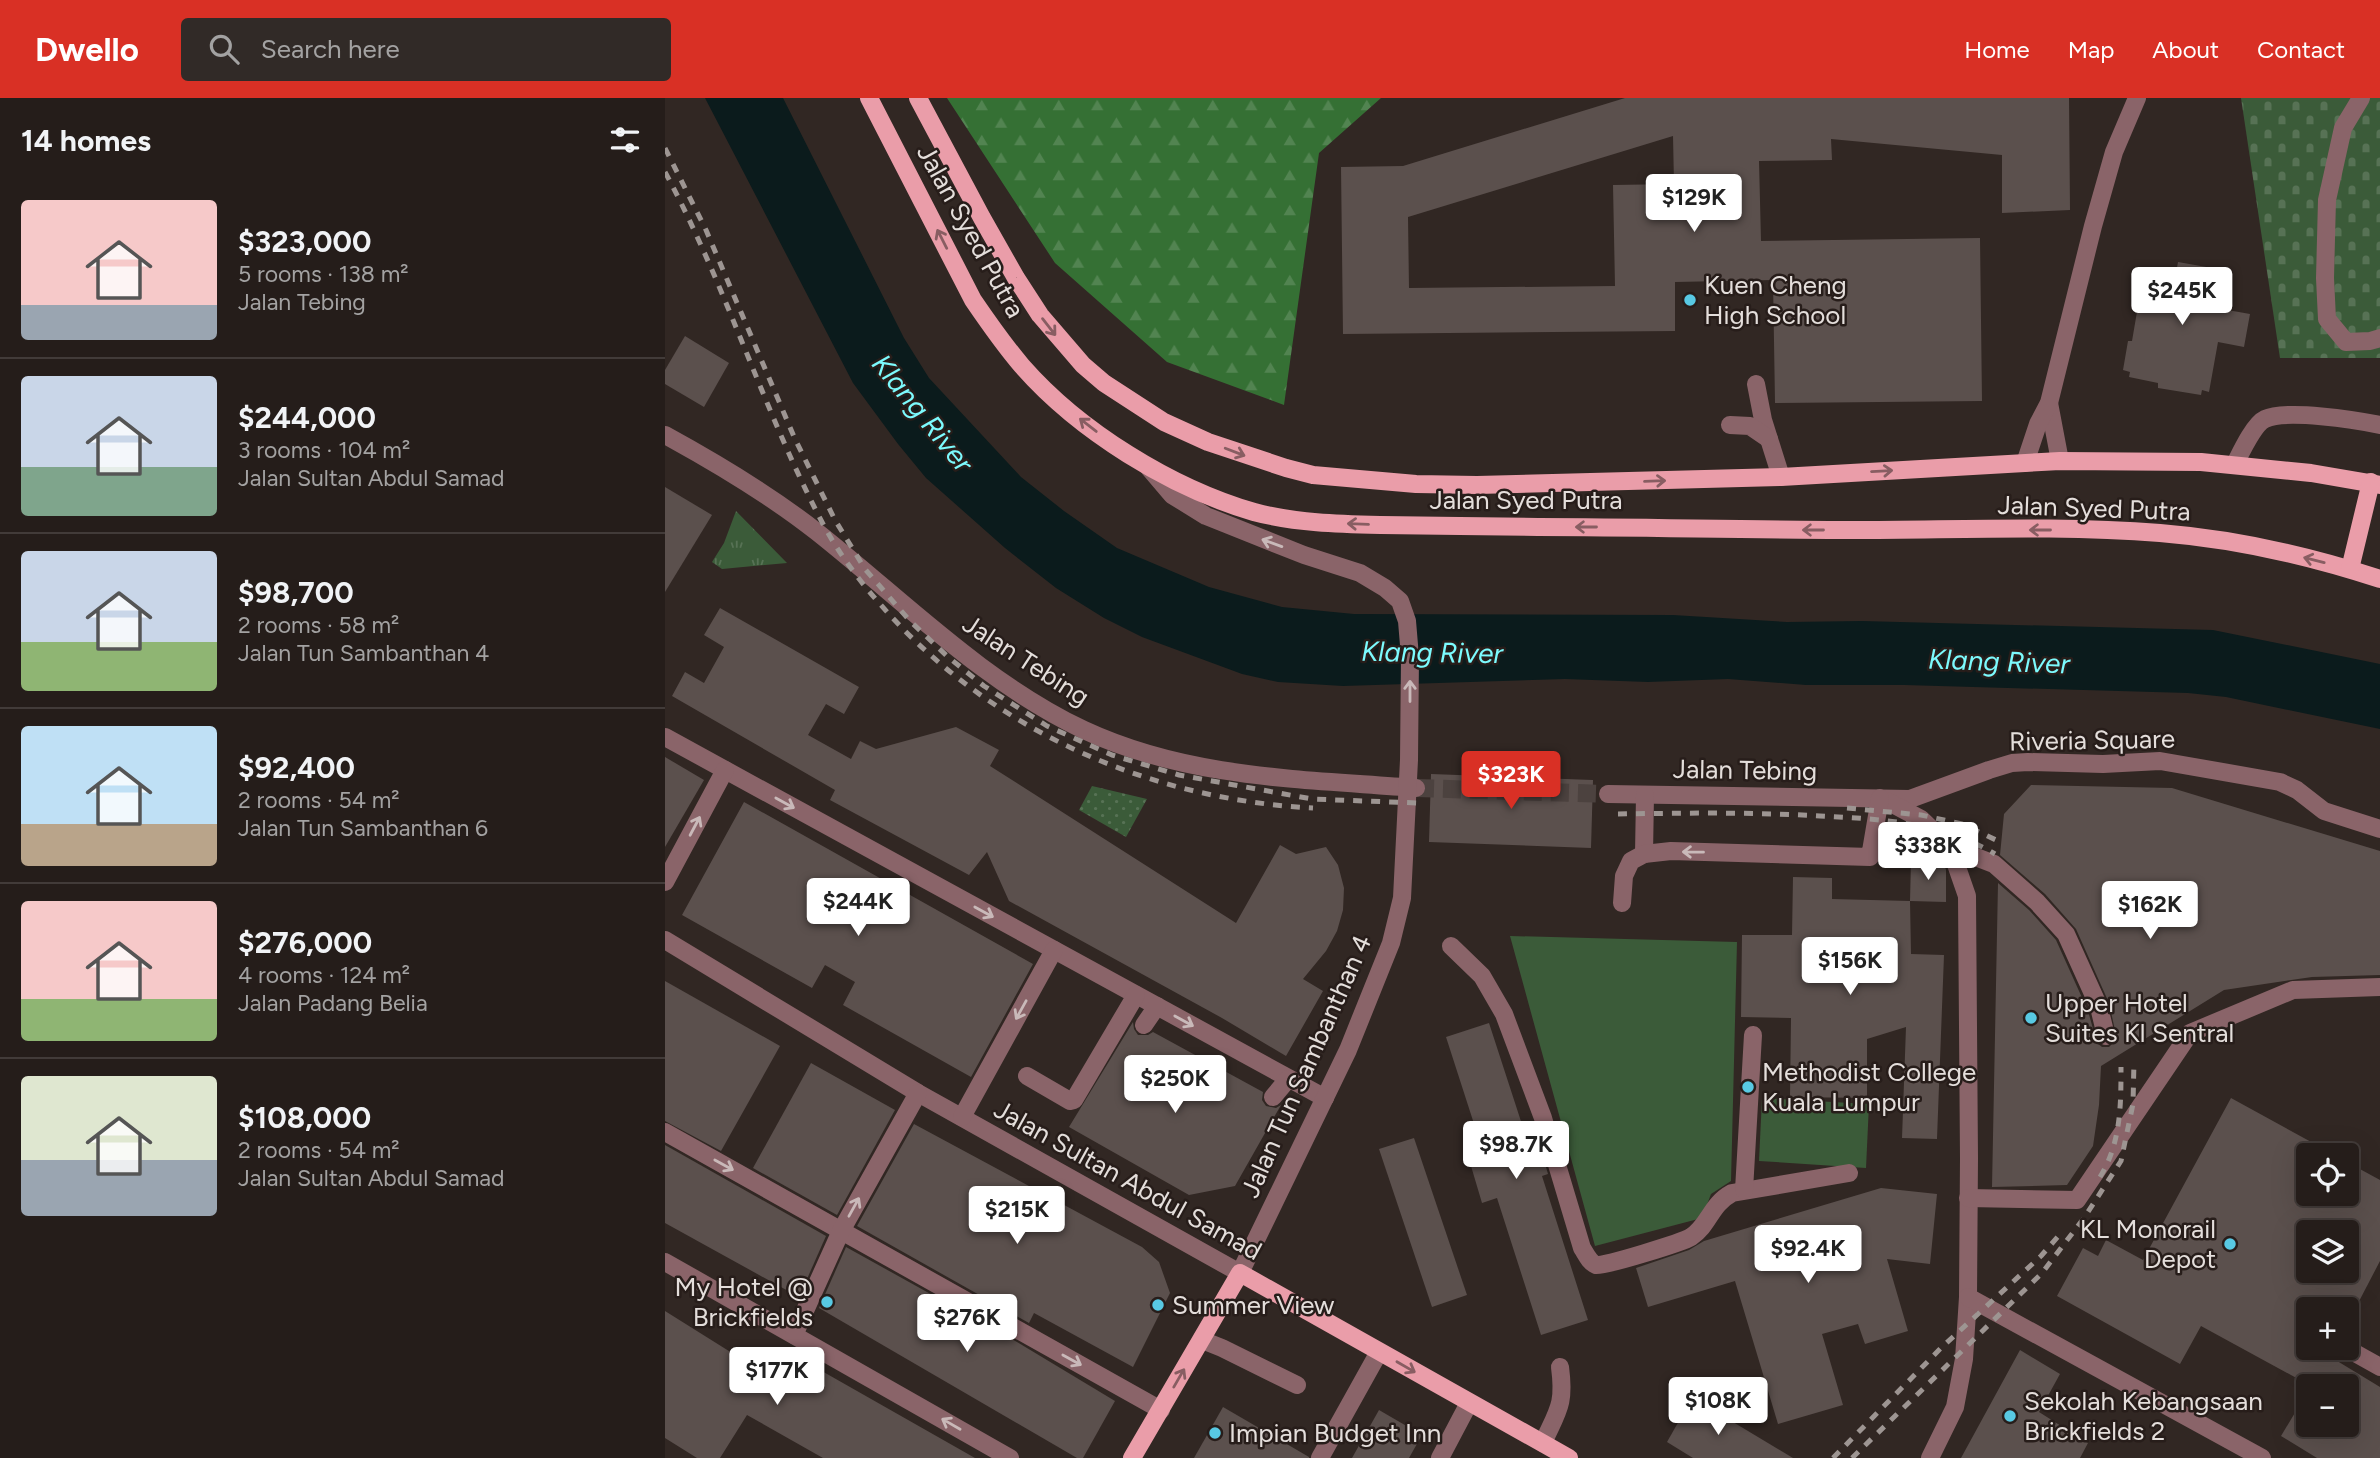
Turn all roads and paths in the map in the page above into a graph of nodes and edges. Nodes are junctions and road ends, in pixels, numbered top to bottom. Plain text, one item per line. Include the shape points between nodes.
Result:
1 (869, 98) edge
2 (918, 98) edge
3 (2137, 98) edge
4 (2361, 98) edge
5 (2380, 338) edge
6 (1756, 384) dead end
7 (2049, 403) junction
8 (1730, 425) dead end
9 (2380, 425) edge
10 (665, 435) edge
11 (1769, 439) junction
12 (2060, 461) junction
13 (1144, 463) junction
14 (2025, 463) junction
15 (2235, 464) junction
16 (1781, 477) junction
17 (2376, 484) edge
18 (2350, 569) junction
19 (2380, 579) edge
20 (665, 737) edge
21 (725, 770) junction
22 (1412, 787) junction
23 (1608, 794) tunnel mouth
24 (1645, 795) junction
25 (1880, 798) junction
26 (2380, 829) edge
27 (1950, 847) junction
28 (1644, 854) junction
29 (665, 882) edge
30 (1622, 903) dead end
31 (665, 940) edge
32 (1451, 946) dead end
33 (1054, 950) junction
34 (2380, 987) edge
35 (1136, 995) junction
36 (1157, 1006) junction
37 (1144, 1025) dead end
38 (1753, 1035) dead end
39 (2106, 1035) dead end
40 (1027, 1076) dead end
41 (1285, 1077) junction
42 (918, 1093) junction
43 (1271, 1095) dead end
44 (1325, 1098) junction
45 (962, 1116) junction
46 (665, 1132) edge
47 (1849, 1173) dead end
48 (1744, 1190) junction
49 (1968, 1198) junction
50 (841, 1230) junction
51 (665, 1262) edge
52 (1240, 1273) junction
53 (1968, 1297) junction
54 (794, 1335) junction
55 (1202, 1340) junction
56 (1379, 1352) junction
57 (2359, 1355) edge
58 (1560, 1367) dead end
59 (2380, 1367) edge
60 (1297, 1385) dead end
61 (1469, 1403) junction
62 (1161, 1410) junction
63 (1543, 1443) junction
64 (1010, 1458) edge
65 (1132, 1458) edge
66 (1321, 1458) edge
67 (1440, 1458) edge
68 (1569, 1458) edge
69 (1930, 1458) edge
70 (2262, 1458) edge

13 -> 1 main road, Jalan Syed Putra via 1056,399 993,330
2 -> 16 main road, Jalan Syed Putra via 1016,278 1061,341 1093,374 1130,401 1208,442 1314,475 1416,484
3 - 7 street via 2093,226
4 - 5 street via 2343,128 2327,200 2327,319 2346,342
6 - 11 street
7 - 12 street
7 - 14 street
8 - 11 street via 1750,426
9 - 15 street via 2322,416 2275,416 2256,427
10 - 22 street, Jalan Tebing via 793,514 970,659 1085,730 1137,750 1233,774
11 - 16 street
12 - 14 main road, Jalan Syed Putra
12 - 15 main road, Jalan Syed Putra
18 -> 13 main road, Jalan Syed Putra via 2272,550 2162,533 1315,522 1254,512
22 -> 13 street, Jalan Tun Sambanthan 4 via 1410,657 1400,600 1360,573 1206,516 1173,495
16 -> 14 main road, Jalan Syed Putra
15 - 17 main road, Jalan Syed Putra
17 - 18 main road
18 - 19 main road, Jalan Syed Putra
20 - 21 street
29 -> 21 street
21 -> 33 street
22 - 44 street, Jalan Tun Sambanthan 4 via 1402,898 1391,943
23 - 24 street, Jalan Tebing
24 - 25 street, Jalan Tebing
24 - 28 street
25 - 26 street, Riveria Square via 1910,799 2012,763 2160,761 2280,782 2324,811
25 - 27 street via 1921,819
25 -> 28 street via 1870,856
27 - 39 street via 1994,864 2066,934 2099,1007
27 - 49 street via 1967,896
28 - 30 street via 1631,861
31 - 42 street, Jalan Sultan Abdul Samad
32 - 48 street via 1482,976 1504,1014 1543,1118 1582,1248 1595,1265 1690,1238 1721,1199
33 - 35 street
33 -> 45 street
34 - 49 street via 2263,993 2189,1027 2077,1200
35 - 36 street
35 - 40 street via 1074,1100
36 - 37 street
36 -> 41 street
38 - 48 street
41 - 43 street
41 - 44 street
42 - 45 street, Jalan Sultan Abdul Samad
50 -> 42 street
44 - 52 street, Jalan Tun Sambanthan 4
45 - 52 street, Jalan Sultan Abdul Samad
46 -> 50 street
47 - 48 street
49 - 53 street
50 - 54 street
50 -> 62 street
51 - 54 street
52 - 55 main road, Jalan Tun Sambanthan 4
52 - 56 main road, Jalan Sultan Abdul Samad
53 - 69 street via 1955,1406
53 - 70 street
64 -> 54 street
55 - 60 street
62 -> 55 main road, Jalan Tun Sambanthan 4
56 -> 61 main road, Jalan Sultan Abdul Samad
56 - 66 street
57 - 59 street
58 - 63 street via 1560,1406
61 - 63 main road, Jalan Sultan Abdul Samad
61 - 67 street
62 - 65 main road, Jalan Tun Sambanthan 4
63 - 68 main road, Jalan Sultan Abdul Samad

